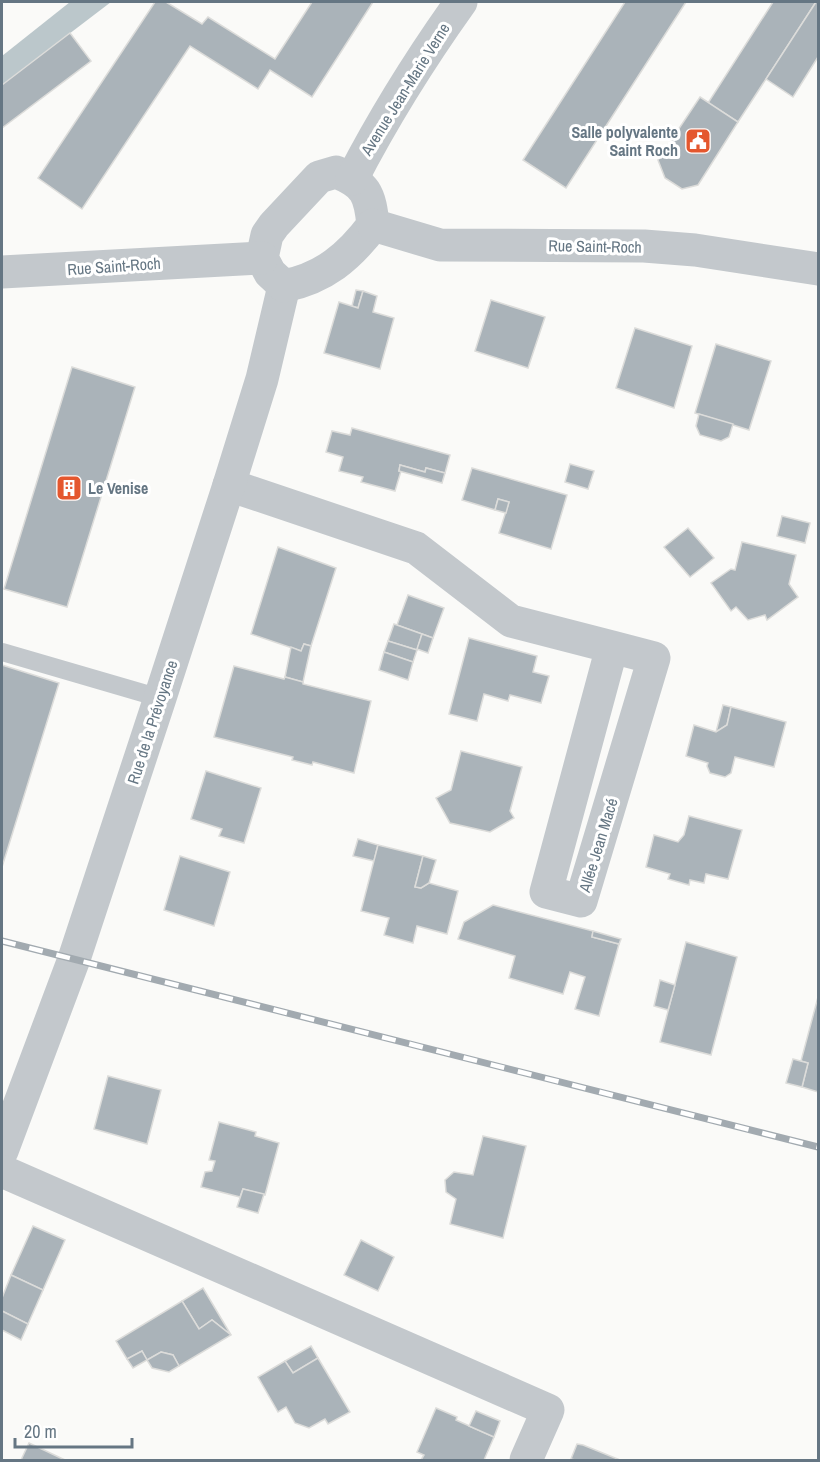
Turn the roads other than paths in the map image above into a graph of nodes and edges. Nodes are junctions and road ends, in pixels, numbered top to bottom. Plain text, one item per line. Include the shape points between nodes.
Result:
1 (460, 2) edge
2 (352, 179) junction
3 (373, 225) junction
4 (261, 258) junction
5 (819, 269) edge
6 (2, 272) edge
7 (284, 286) junction
8 (229, 485) junction
9 (612, 647) junction
10 (2, 652) edge
11 (160, 699) junction
12 (2, 1151) edge
13 (2, 1171) edge
14 (526, 1461) edge

1 - 2 street, Avenue Jean-Marie Verne via 371,142
2 - 3 street via 360,184 370,201
2 - 4 street via 336,172 319,177 274,225
3 - 5 street, Rue Saint-Roch via 440,245 644,246
3 - 7 street via 356,248 334,265 303,282
4 - 6 street, Rue Saint-Roch
4 - 7 street
7 - 8 street, Rue de la Prévoyance via 262,379
8 - 9 street, Allée Jean Macé via 416,548 511,621
8 - 11 street, Rue de la Prévoyance
9 - 9 street, Allée Jean Macé via 546,892 581,901 654,658
10 - 11 lane
11 - 12 street, Rue de la Prévoyance via 74,959
13 - 14 street via 548,1410

